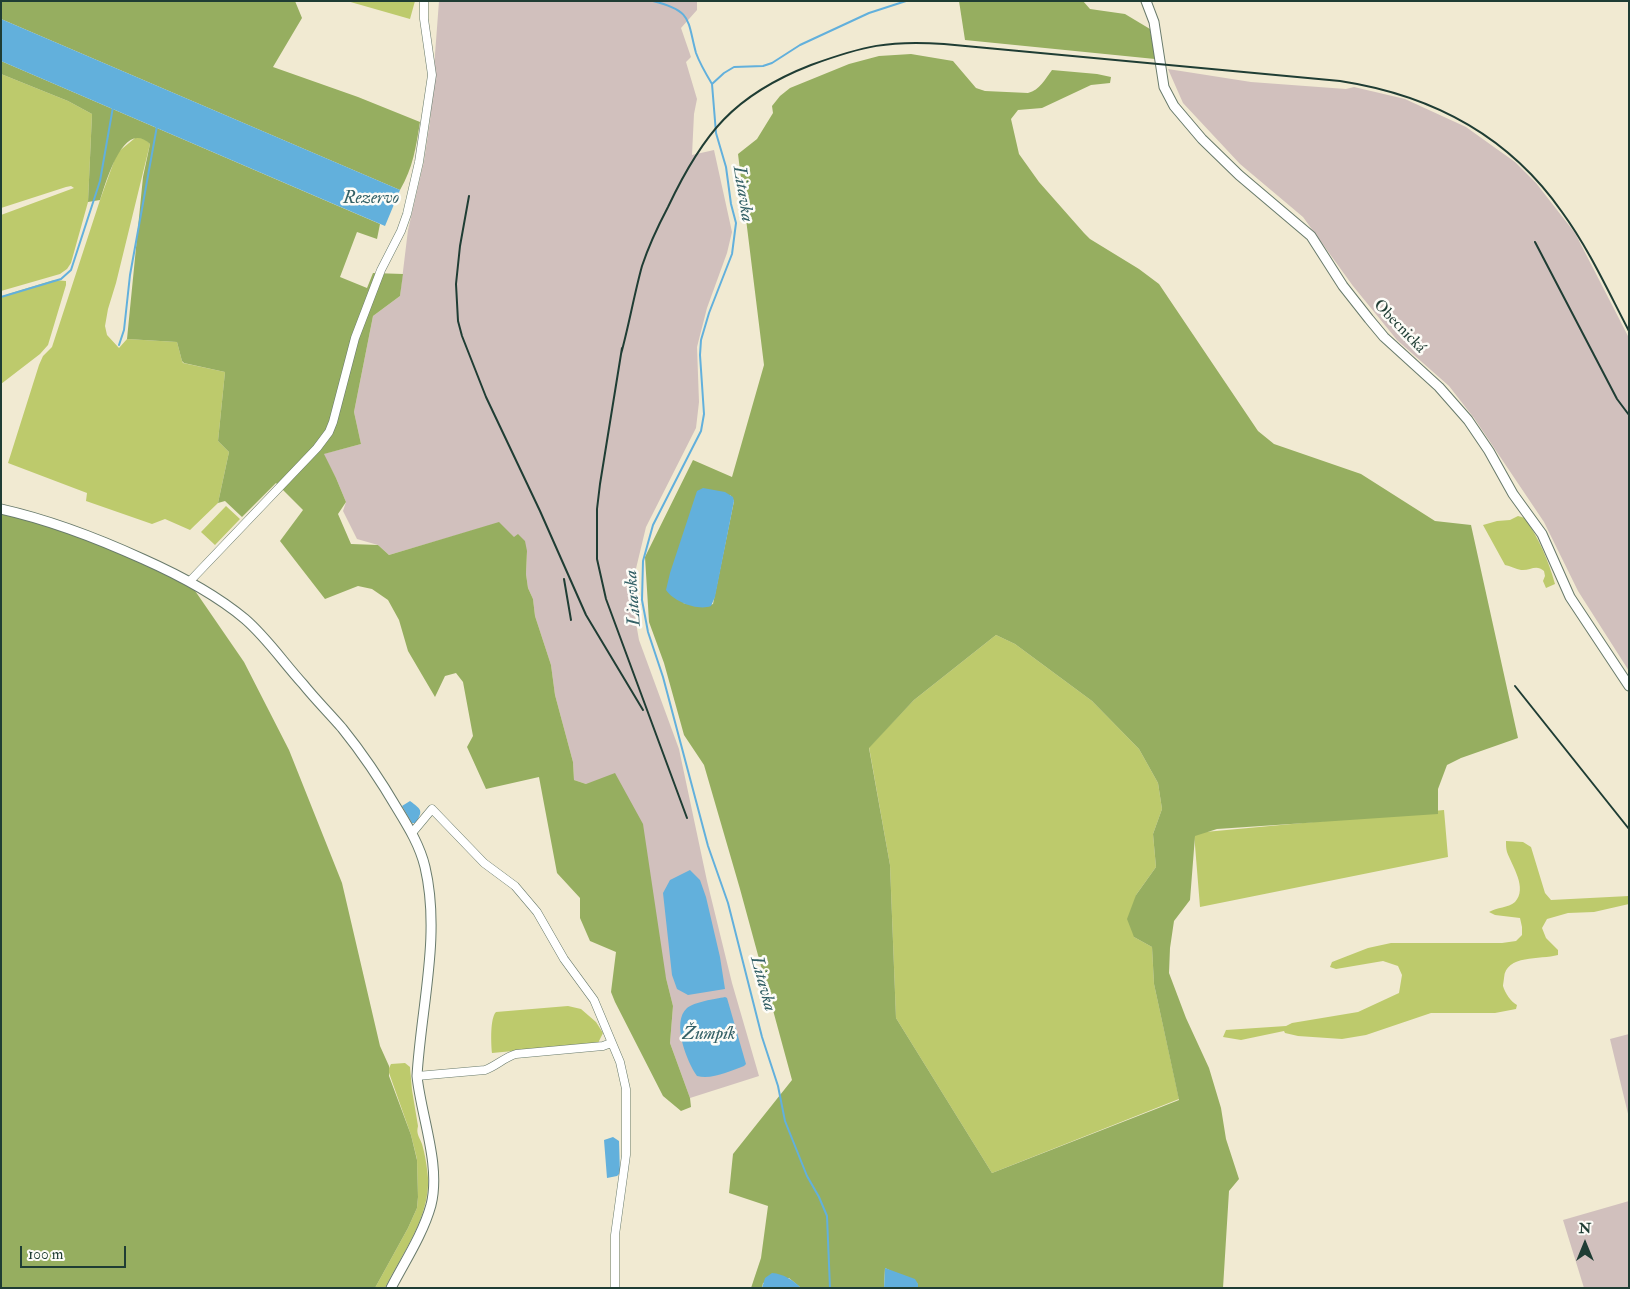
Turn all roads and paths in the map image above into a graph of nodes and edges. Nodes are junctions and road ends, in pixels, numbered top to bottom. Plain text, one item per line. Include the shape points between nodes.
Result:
1 (424, 1) edge
2 (1146, 1) edge
3 (1, 509) edge
4 (190, 581) junction
5 (1629, 686) edge
6 (412, 833) junction
7 (611, 1043) junction
8 (417, 1076) junction
9 (391, 1288) edge
10 (614, 1288) edge

1 - 4 street via 432,75 419,162 407,214 355,338 329,432
2 - 5 street, Obecnická via 1154,22 1164,87 1174,106 1238,175 1310,236 1368,319 1439,387 1468,420 1513,494 1542,534 1570,598
3 - 4 street via 78,531
4 - 6 street via 216,597 270,642 362,752
6 - 7 street via 432,809 484,863 515,886 537,912 564,959 594,1000
6 - 8 street via 424,866 430,914
7 - 8 street via 516,1054 485,1070
7 - 10 street via 620,1062 626,1089 626,1155 615,1235
8 - 9 street via 431,1153 433,1191 422,1229

